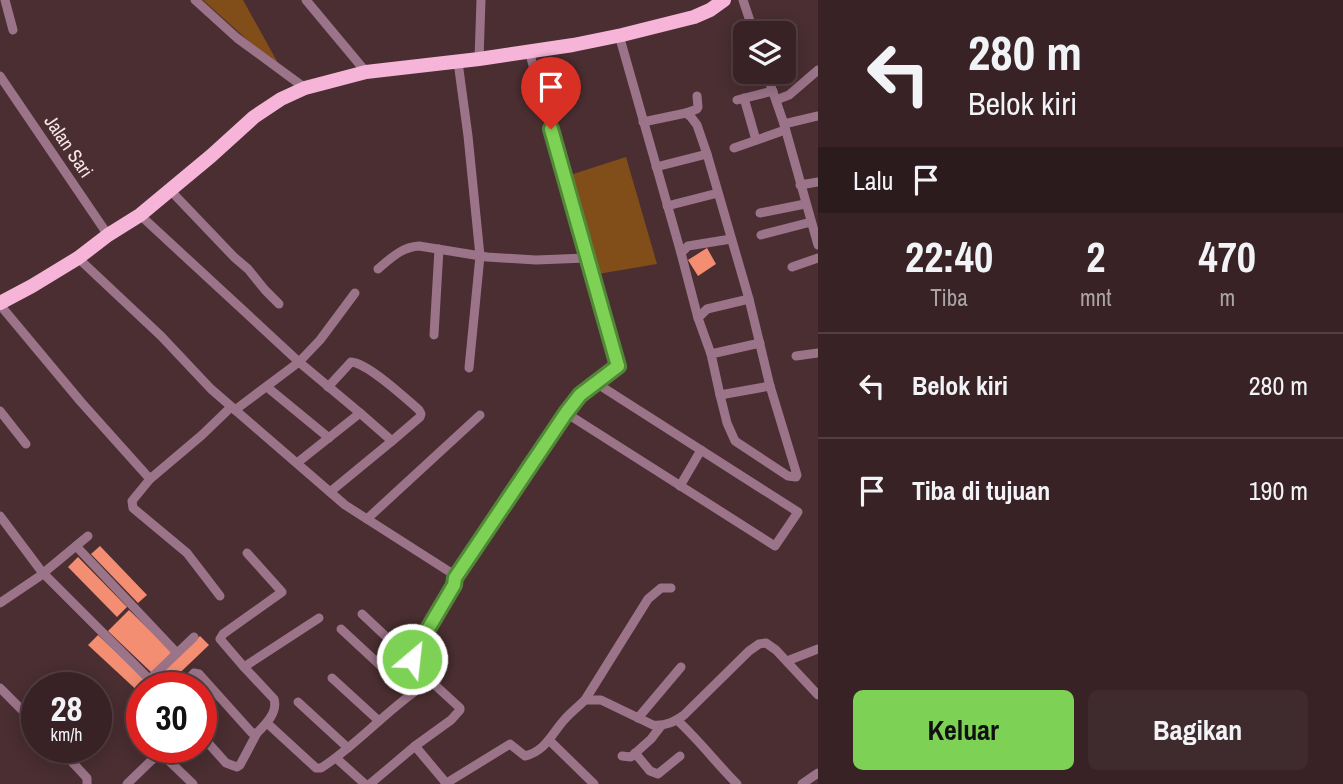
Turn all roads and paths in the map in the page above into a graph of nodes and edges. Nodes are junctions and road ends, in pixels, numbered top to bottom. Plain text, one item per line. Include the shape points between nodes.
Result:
1 (5, 0) edge
2 (195, 0) edge
3 (306, 0) edge
4 (481, 0) edge
5 (724, 0) edge
6 (743, 0) edge
7 (750, 21) edge
8 (13, 30) dead end
9 (619, 35) junction
10 (529, 51) junction
11 (480, 59) junction
12 (458, 62) junction
13 (818, 71) edge
14 (366, 72) junction
15 (0, 76) edge
16 (770, 84) edge
17 (305, 88) junction
18 (697, 96) dead end
19 (774, 96) junction
20 (686, 113) junction
21 (818, 116) edge
22 (643, 121) junction
23 (784, 127) junction
24 (756, 140) junction
25 (733, 148) dead end
26 (707, 154) junction
27 (656, 167) junction
28 (818, 182) edge
29 (800, 185) junction
30 (170, 190) junction
31 (718, 193) junction
32 (805, 204) junction
33 (667, 206) junction
34 (760, 212) dead end
35 (140, 215) junction
36 (811, 222) junction
37 (108, 235) junction
38 (761, 235) dead end
39 (731, 239) junction
40 (818, 245) edge
41 (439, 249) junction
42 (681, 253) junction
43 (480, 256) junction
44 (78, 258) junction
45 (586, 258) junction
46 (818, 258) edge
47 (792, 267) dead end
48 (378, 269) dead end
49 (355, 293) dead end
50 (749, 299) junction
51 (0, 304) edge
52 (279, 304) dead end
53 (698, 318) junction
54 (434, 335) dead end
55 (760, 343) junction
56 (818, 353) edge
57 (711, 354) junction
58 (796, 356) dead end
59 (299, 362) junction
60 (469, 368) dead end
61 (596, 383) junction
62 (770, 386) junction
63 (267, 387) junction
64 (328, 387) junction
65 (720, 395) junction
66 (233, 408) junction
67 (0, 411) edge
68 (360, 413) junction
69 (566, 413) junction
70 (480, 415) dead end
71 (328, 438) junction
72 (392, 441) junction
73 (26, 444) dead end
74 (701, 450) junction
75 (297, 463) junction
76 (150, 478) junction
77 (680, 486) junction
78 (330, 492) junction
79 (0, 516) edge
80 (367, 519) junction
81 (88, 536) dead end
82 (76, 546) junction
83 (247, 553) dead end
84 (41, 575) junction
85 (455, 578) junction
86 (671, 588) dead end
87 (220, 596) dead end
88 (0, 603) edge
89 (362, 614) dead end
90 (319, 618) dead end
91 (341, 629) dead end
92 (194, 637) dead end
93 (818, 649) edge
94 (177, 653) junction
95 (412, 661) junction
96 (787, 661) junction
97 (244, 667) junction
98 (681, 667) dead end
99 (143, 672) edge
100 (157, 672) edge
101 (332, 678) dead end
102 (430, 681) junction
103 (0, 688) edge
104 (410, 693) junction
105 (817, 693) edge
106 (217, 694) edge
107 (585, 699) junction
108 (298, 702) dead end
109 (21, 708) edge
110 (638, 718) junction
111 (680, 718) junction
112 (379, 721) junction
113 (267, 723) junction
114 (661, 726) junction
115 (257, 733) junction
116 (549, 740) junction
117 (415, 746) junction
118 (348, 748) junction
119 (217, 753) edge
120 (635, 753) junction
121 (680, 755) dead end
122 (622, 756) dead end
123 (336, 758) junction
124 (73, 763) edge
125 (818, 773) edge
126 (191, 783) edge
127 (447, 783) edge
128 (87, 784) edge
129 (127, 784) edge
130 (368, 784) edge
131 (594, 784) edge
132 (737, 784) edge
133 (802, 784) edge

1 - 8 street
2 - 17 street
3 - 14 street
4 - 11 street
5 - 9 main road via 694,17
6 - 7 street
9 - 10 main road
9 - 22 street
10 - 11 main road
10 - 45 street
11 - 12 main road
12 - 14 main road
12 - 43 street
13 - 19 street via 789,95
14 - 17 main road
15 - 37 street, Jalan Sari
16 - 19 street
17 - 30 main road via 254,117
18 - 20 street via 697,110
19 - 23 street
19 - 24 street via 740,99
20 - 22 street
20 - 26 street via 697,125
21 - 23 street
22 - 27 street
23 - 24 street
23 - 29 street
24 - 25 street
26 - 27 street
26 - 31 street
27 - 33 street
28 - 29 street
29 - 32 street
30 - 35 main road
30 - 52 street
31 - 33 street
31 - 39 street
32 - 34 street
32 - 36 street
33 - 42 street
35 - 37 main road
35 - 59 street
36 - 38 street
36 - 40 street
37 - 44 main road
39 - 42 street via 688,246
39 - 50 street
41 - 43 street
41 - 48 street via 410,247
41 - 54 street
42 - 53 street
43 - 45 street
43 - 60 street
44 - 51 main road
44 - 66 street
45 - 61 street via 618,364
46 - 47 street
49 - 59 street
50 - 53 street via 707,309
50 - 55 street
51 - 76 street
53 - 57 street
55 - 57 street
55 - 62 street
56 - 58 street
57 - 65 street
59 - 63 street
59 - 64 street
61 - 69 street
61 - 74 street
62 - 65 street
62 - 65 street via 796,477 736,441
63 - 66 street
63 - 71 street
64 - 68 street
64 - 72 street via 351,362 357,362 419,410 420,417
66 - 75 street
66 - 76 street
67 - 73 street
68 - 71 street
68 - 72 street
69 - 77 street
69 - 85 street
70 - 80 street
71 - 75 street
72 - 78 street
74 - 77 street
74 - 77 street via 798,512 775,546
75 - 78 street
76 - 87 street via 132,501 133,508 187,553
78 - 80 street
79 - 84 street
80 - 85 street
81 - 82 street
82 - 84 street
82 - 94 street
83 - 97 street via 282,592 220,639
84 - 88 street
84 - 99 street
85 - 95 street
86 - 107 street via 661,588 648,598
89 - 95 street
90 - 97 street
91 - 104 street
92 - 94 street
93 - 96 street
94 - 100 street
95 - 102 street
96 - 105 street
96 - 111 street via 770,645 759,644
97 - 113 street via 275,702
98 - 110 street
101 - 112 street
102 - 104 street
102 - 117 street via 460,710
103 - 109 street
104 - 112 street
106 - 115 street via 250,732
107 - 110 street via 601,700
107 - 116 street
108 - 118 street
110 - 114 street
111 - 114 street
111 - 132 street
112 - 118 street
113 - 115 street
113 - 123 street via 316,768
114 - 120 street
115 - 119 street via 237,767
116 - 127 street via 535,754 525,756 510,744
116 - 131 street
117 - 127 street
117 - 130 street
118 - 123 street
120 - 121 street via 658,774
120 - 122 street
123 - 130 street
124 - 128 street
125 - 133 street
126 - 129 street via 158,754

